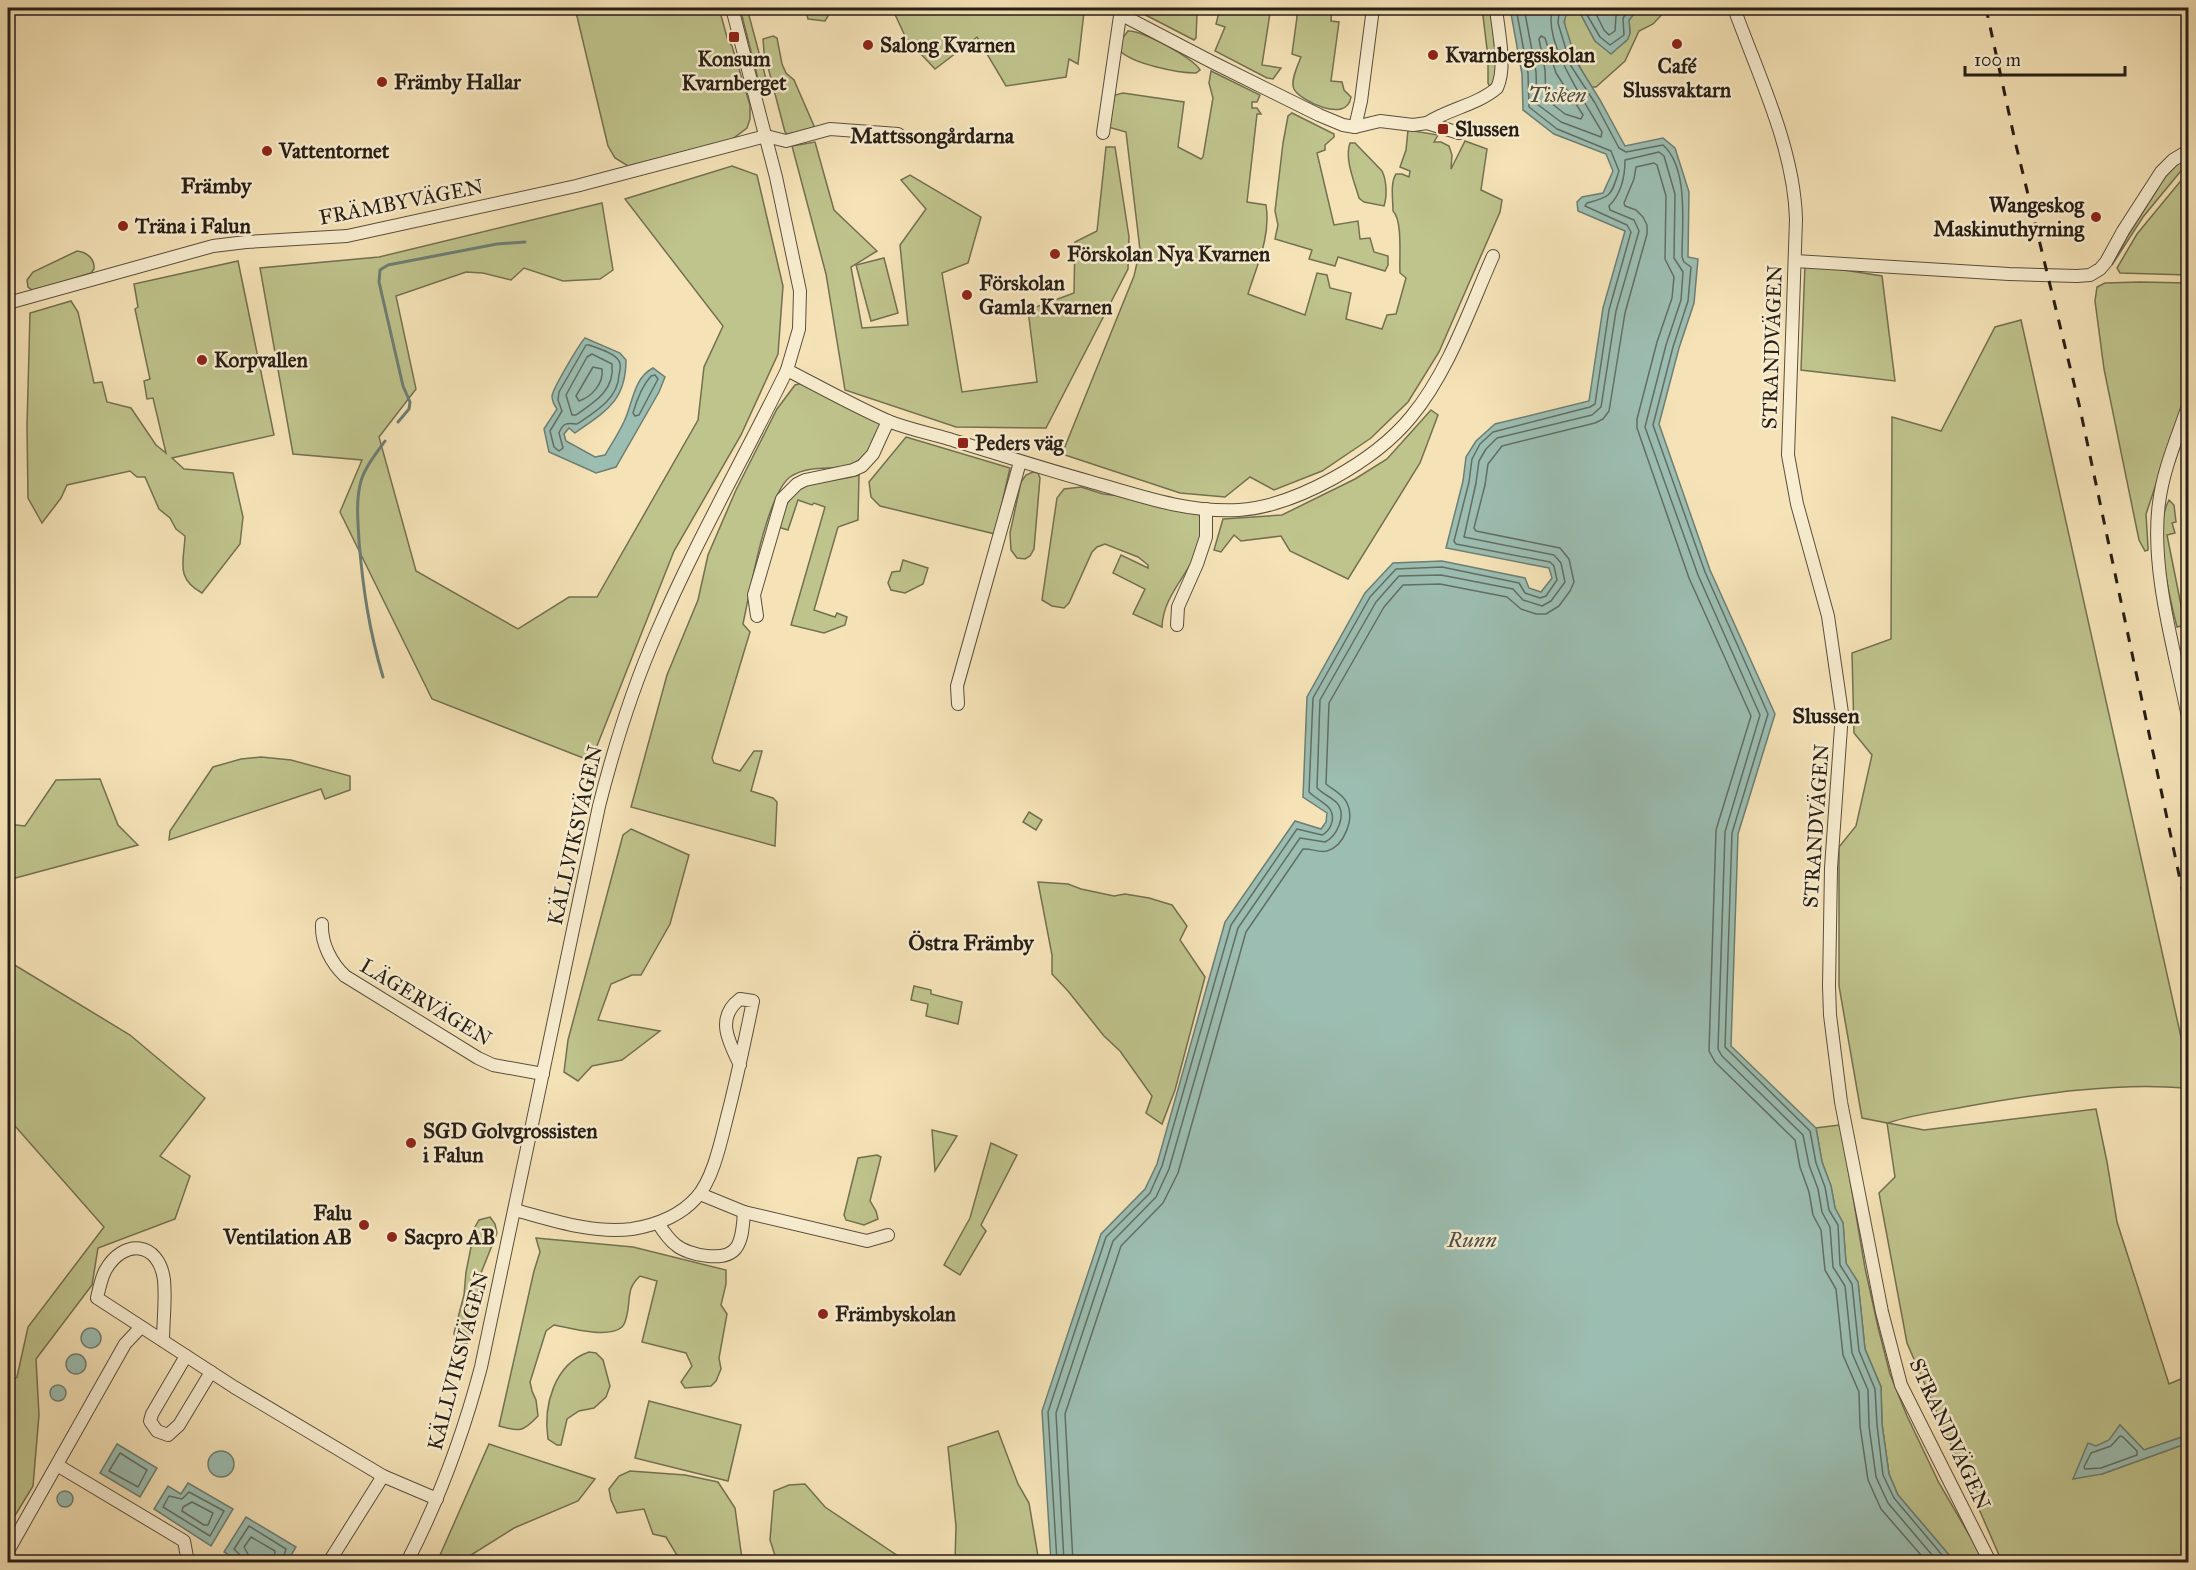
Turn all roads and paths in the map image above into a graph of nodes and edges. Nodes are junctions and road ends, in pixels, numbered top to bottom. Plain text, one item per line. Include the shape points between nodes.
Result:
1 (732, 8) edge
2 (1373, 8) edge
3 (1496, 8) edge
4 (1734, 8) edge
5 (1120, 11) edge
6 (1426, 123) junction
7 (1355, 127) junction
8 (1103, 133) dead end
9 (1459, 134) dead end
10 (766, 136) junction
11 (903, 138) dead end
12 (2188, 150) edge
13 (1493, 256) dead end
14 (1795, 261) junction
15 (8, 303) edge
16 (787, 370) junction
17 (2188, 406) edge
18 (888, 421) junction
19 (1020, 462) junction
20 (1206, 509) junction
21 (757, 616) dead end
22 (1177, 625) dead end
23 (958, 704) dead end
24 (2188, 717) edge
25 (322, 924) dead end
26 (740, 1065) junction
27 (543, 1074) junction
28 (700, 1194) junction
29 (515, 1210) junction
30 (744, 1212) junction
31 (658, 1223) junction
32 (888, 1235) dead end
33 (141, 1327) junction
34 (163, 1341) junction
35 (186, 1356) junction
36 (211, 1372) junction
37 (57, 1465) junction
38 (383, 1476) junction
39 (437, 1499) junction
40 (8, 1551) edge
41 (188, 1563) edge
42 (329, 1563) edge
43 (407, 1563) edge
44 (1990, 1563) edge

1 - 10 street, KÄLLVIKSVÄGEN
2 - 7 street
3 - 6 street via 1501,63 1497,88
4 - 14 street, STRANDVÄGEN via 1794,183
5 - 7 street via 1319,115
5 - 8 street
6 - 7 street via 1380,121
6 - 9 street
10 - 11 street via 786,141 830,129 898,134
10 - 15 street, FRÄMBYVÄGEN via 566,188 347,236 213,246
10 - 16 street, KÄLLVIKSVÄGEN via 800,291 799,329
12 - 14 street via 2161,172 2106,262 2090,275
13 - 20 street via 1432,387 1410,418 1383,445 1320,485 1288,497 1239,510
14 - 44 street, STRANDVÄGEN via 1788,420 1790,468 1828,616 1842,712 1831,868 1829,986 1841,1102 1882,1312 1901,1385
16 - 18 street
16 - 27 street, KÄLLVIKSVÄGEN via 671,600 635,687 599,806
17 - 24 street via 2164,477 2156,540 2160,579
18 - 19 street
18 - 21 street via 873,454 862,466 805,480 782,499 754,595
19 - 20 street via 1172,505
19 - 23 street via 957,686
20 - 22 street via 1206,537 1178,607
25 - 27 street, LÄGERVÄGEN via 321,934 332,961 345,976 478,1058
26 - 26 street via 729,1040 725,1016 740,999 753,1001
26 - 28 street via 717,1157
27 - 29 street, KÄLLVIKSVÄGEN
28 - 30 street
28 - 31 street via 671,1218
29 - 31 street via 571,1225 601,1228 630,1229
29 - 39 street, KÄLLVIKSVÄGEN via 474,1393
30 - 31 street via 739,1243 728,1256 713,1257 676,1246
30 - 32 street via 867,1241
33 - 34 street
33 - 34 street via 97,1298 105,1271 119,1254 134,1247 154,1256 164,1279
33 - 37 street via 125,1344
34 - 35 street
35 - 36 street
35 - 36 street via 152,1414 150,1421 157,1431 168,1435 179,1425
36 - 38 street
37 - 40 street
37 - 41 street via 184,1541
38 - 39 street
38 - 42 street
39 - 43 street, KÄLLVIKSVÄGEN

